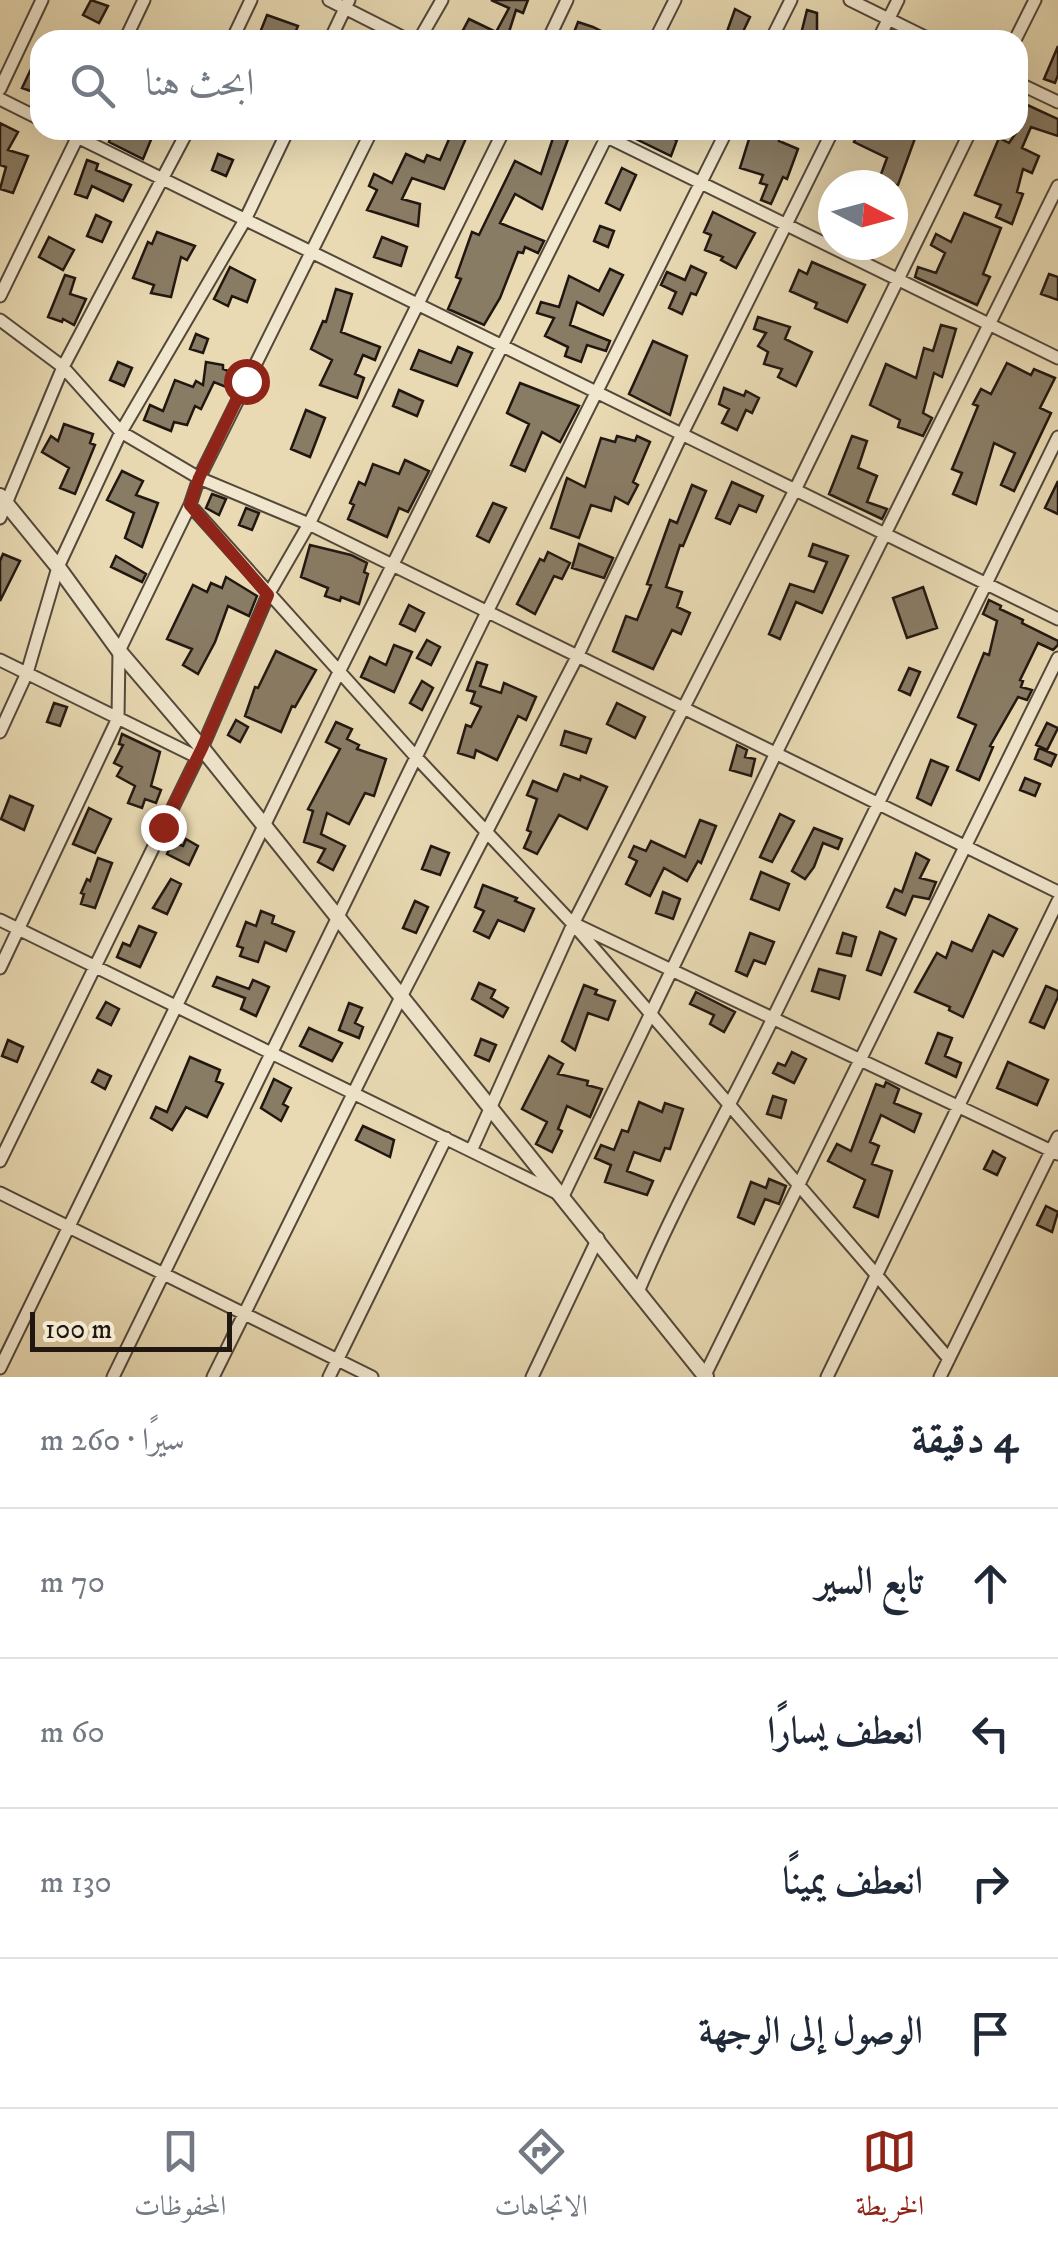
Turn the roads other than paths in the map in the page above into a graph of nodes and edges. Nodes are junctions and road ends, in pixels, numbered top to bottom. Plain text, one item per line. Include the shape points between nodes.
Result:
1 (42, 0) edge
2 (144, 0) edge
3 (251, 0) edge
4 (329, 0) edge
5 (442, 0) edge
6 (567, 0) edge
7 (674, 0) edge
8 (791, 0) edge
9 (850, 0) edge
10 (898, 0) edge
11 (1035, 0) edge
12 (347, 4) edge
13 (889, 19) junction
14 (130, 30) edge
15 (237, 30) edge
16 (335, 30) edge
17 (391, 30) edge
18 (425, 30) edge
19 (553, 30) edge
20 (660, 30) edge
21 (776, 30) edge
22 (883, 30) edge
23 (911, 30) edge
24 (1020, 30) edge
25 (1028, 88) edge
26 (0, 89) edge
27 (0, 99) edge
28 (1058, 102) edge
29 (30, 114) edge
30 (76, 140) edge
31 (90, 140) edge
32 (183, 140) edge
33 (283, 140) edge
34 (367, 140) edge
35 (499, 140) edge
36 (606, 140) edge
37 (622, 140) edge
38 (722, 140) edge
39 (828, 140) edge
40 (966, 140) edge
41 (164, 180) junction
42 (701, 183) junction
43 (1058, 186) edge
44 (245, 220) junction
45 (786, 225) junction
46 (309, 252) junction
47 (898, 280) junction
48 (0, 296) edge
49 (418, 305) junction
50 (0, 320) edge
51 (990, 325) junction
52 (503, 346) junction
53 (1058, 358) edge
54 (63, 368) junction
55 (597, 393) junction
56 (120, 432) junction
57 (682, 434) junction
58 (1058, 437) edge
59 (199, 478) junction
60 (795, 490) junction
61 (190, 505) junction
62 (2, 506) edge
63 (309, 524) junction
64 (886, 535) junction
65 (393, 565) junction
66 (58, 567) junction
67 (986, 584) junction
68 (268, 595) junction
69 (487, 612) junction
70 (1058, 619) edge
71 (119, 650) junction
72 (577, 657) junction
73 (1058, 658) edge
74 (0, 660) edge
75 (340, 672) junction
76 (27, 674) junction
77 (685, 709) junction
78 (118, 718) junction
79 (0, 732) edge
80 (200, 752) junction
81 (776, 754) junction
82 (416, 756) junction
83 (876, 802) junction
84 (266, 827) junction
85 (487, 834) junction
86 (964, 846) junction
87 (1058, 892) edge
88 (1058, 901) edge
89 (339, 917) junction
90 (0, 920) edge
91 (574, 924) junction
92 (19, 930) junction
93 (95, 967) junction
94 (0, 968) edge
95 (672, 971) junction
96 (402, 994) junction
97 (177, 1007) junction
98 (651, 1014) junction
99 (772, 1018) junction
100 (272, 1053) junction
101 (861, 1060) junction
102 (352, 1093) junction
103 (729, 1104) junction
104 (492, 1108) junction
105 (960, 1108) junction
106 (1058, 1137) edge
107 (446, 1138) junction
108 (471, 1150) junction
109 (1055, 1152) edge
110 (0, 1161) edge
111 (800, 1186) junction
112 (0, 1193) edge
113 (564, 1196) junction
114 (69, 1227) junction
115 (598, 1238) junction
116 (164, 1274) junction
117 (878, 1277) junction
118 (638, 1292) junction
119 (244, 1314) junction
120 (949, 1359) junction
121 (338, 1360) junction
122 (0, 1368) edge
123 (705, 1376) edge
124 (113, 1377) edge
125 (213, 1377) edge
126 (329, 1377) edge
127 (372, 1377) edge
128 (532, 1377) edge
129 (827, 1377) edge
130 (940, 1377) edge

1 - 26 street
2 - 14 street
3 - 15 street
4 - 12 street
5 - 18 street
6 - 19 street
7 - 20 street
8 - 21 street
9 - 13 street
10 - 13 street
11 - 24 street
12 - 16 street
12 - 17 street
13 - 22 street
13 - 23 street
25 - 28 street
27 - 29 street
30 - 48 street
31 - 41 street
32 - 41 street
33 - 44 street
34 - 46 street
35 - 49 street
36 - 52 street
37 - 42 street
38 - 42 street
39 - 45 street
40 - 47 street
41 - 44 street
41 - 54 street
42 - 45 street
42 - 55 street
43 - 51 street
44 - 46 street
44 - 56 street
45 - 47 street
45 - 57 street
46 - 49 street
46 - 59 street
47 - 51 street
47 - 60 street
49 - 52 street
49 - 63 street
50 - 54 street
51 - 53 street
51 - 64 street
52 - 55 street
52 - 65 street
54 - 56 street
54 - 62 street
55 - 57 street
55 - 69 street
56 - 59 street
56 - 66 street
57 - 60 street
57 - 72 street
58 - 67 street
59 - 61 street
59 - 63 street
60 - 64 street
60 - 77 street
61 - 68 street
61 - 71 street
62 - 66 street
63 - 65 street
63 - 68 street
64 - 67 street
64 - 81 street
65 - 69 street
65 - 75 street
66 - 71 street
66 - 76 street
67 - 70 street
67 - 83 street
68 - 75 street
68 - 80 street
69 - 72 street
69 - 82 street
71 - 78 street
71 - 80 street
72 - 77 street
72 - 85 street
73 - 86 street
74 - 76 street
75 - 82 street
75 - 84 street
76 - 78 street
76 - 79 street
77 - 81 street
77 - 91 street
78 - 80 street
78 - 92 street
80 - 84 street
80 - 93 street
81 - 83 street
81 - 95 street
82 - 85 street
82 - 89 street
83 - 86 street
83 - 99 street
84 - 89 street
84 - 97 street
85 - 91 street
85 - 96 street
86 - 87 street
86 - 101 street
88 - 105 street
89 - 96 street
89 - 100 street
90 - 92 street
91 - 95 street
91 - 98 street
91 - 104 street
92 - 93 street
92 - 94 street
93 - 97 street
93 - 110 street
95 - 98 street
95 - 99 street
96 - 102 street
96 - 104 street
97 - 100 street
97 - 114 street
98 - 103 street
98 - 113 street
99 - 101 street
99 - 103 street
100 - 102 street
100 - 116 street
101 - 105 street
101 - 111 street
102 - 107 street
102 - 119 street
103 - 111 street
103 - 118 street
104 - 108 street
104 - 113 street
105 - 109 street
105 - 117 street
106 - 109 street
107 - 108 street
107 - 121 street
108 - 113 street
109 - 120 street
111 - 117 street
111 - 123 street
112 - 114 street
113 - 115 street
114 - 116 street
114 - 122 street
115 - 118 street
115 - 128 street
116 - 119 street
116 - 124 street
117 - 120 street
117 - 129 street
118 - 123 street
119 - 121 street
119 - 125 street
120 - 130 street
121 - 126 street
121 - 127 street

